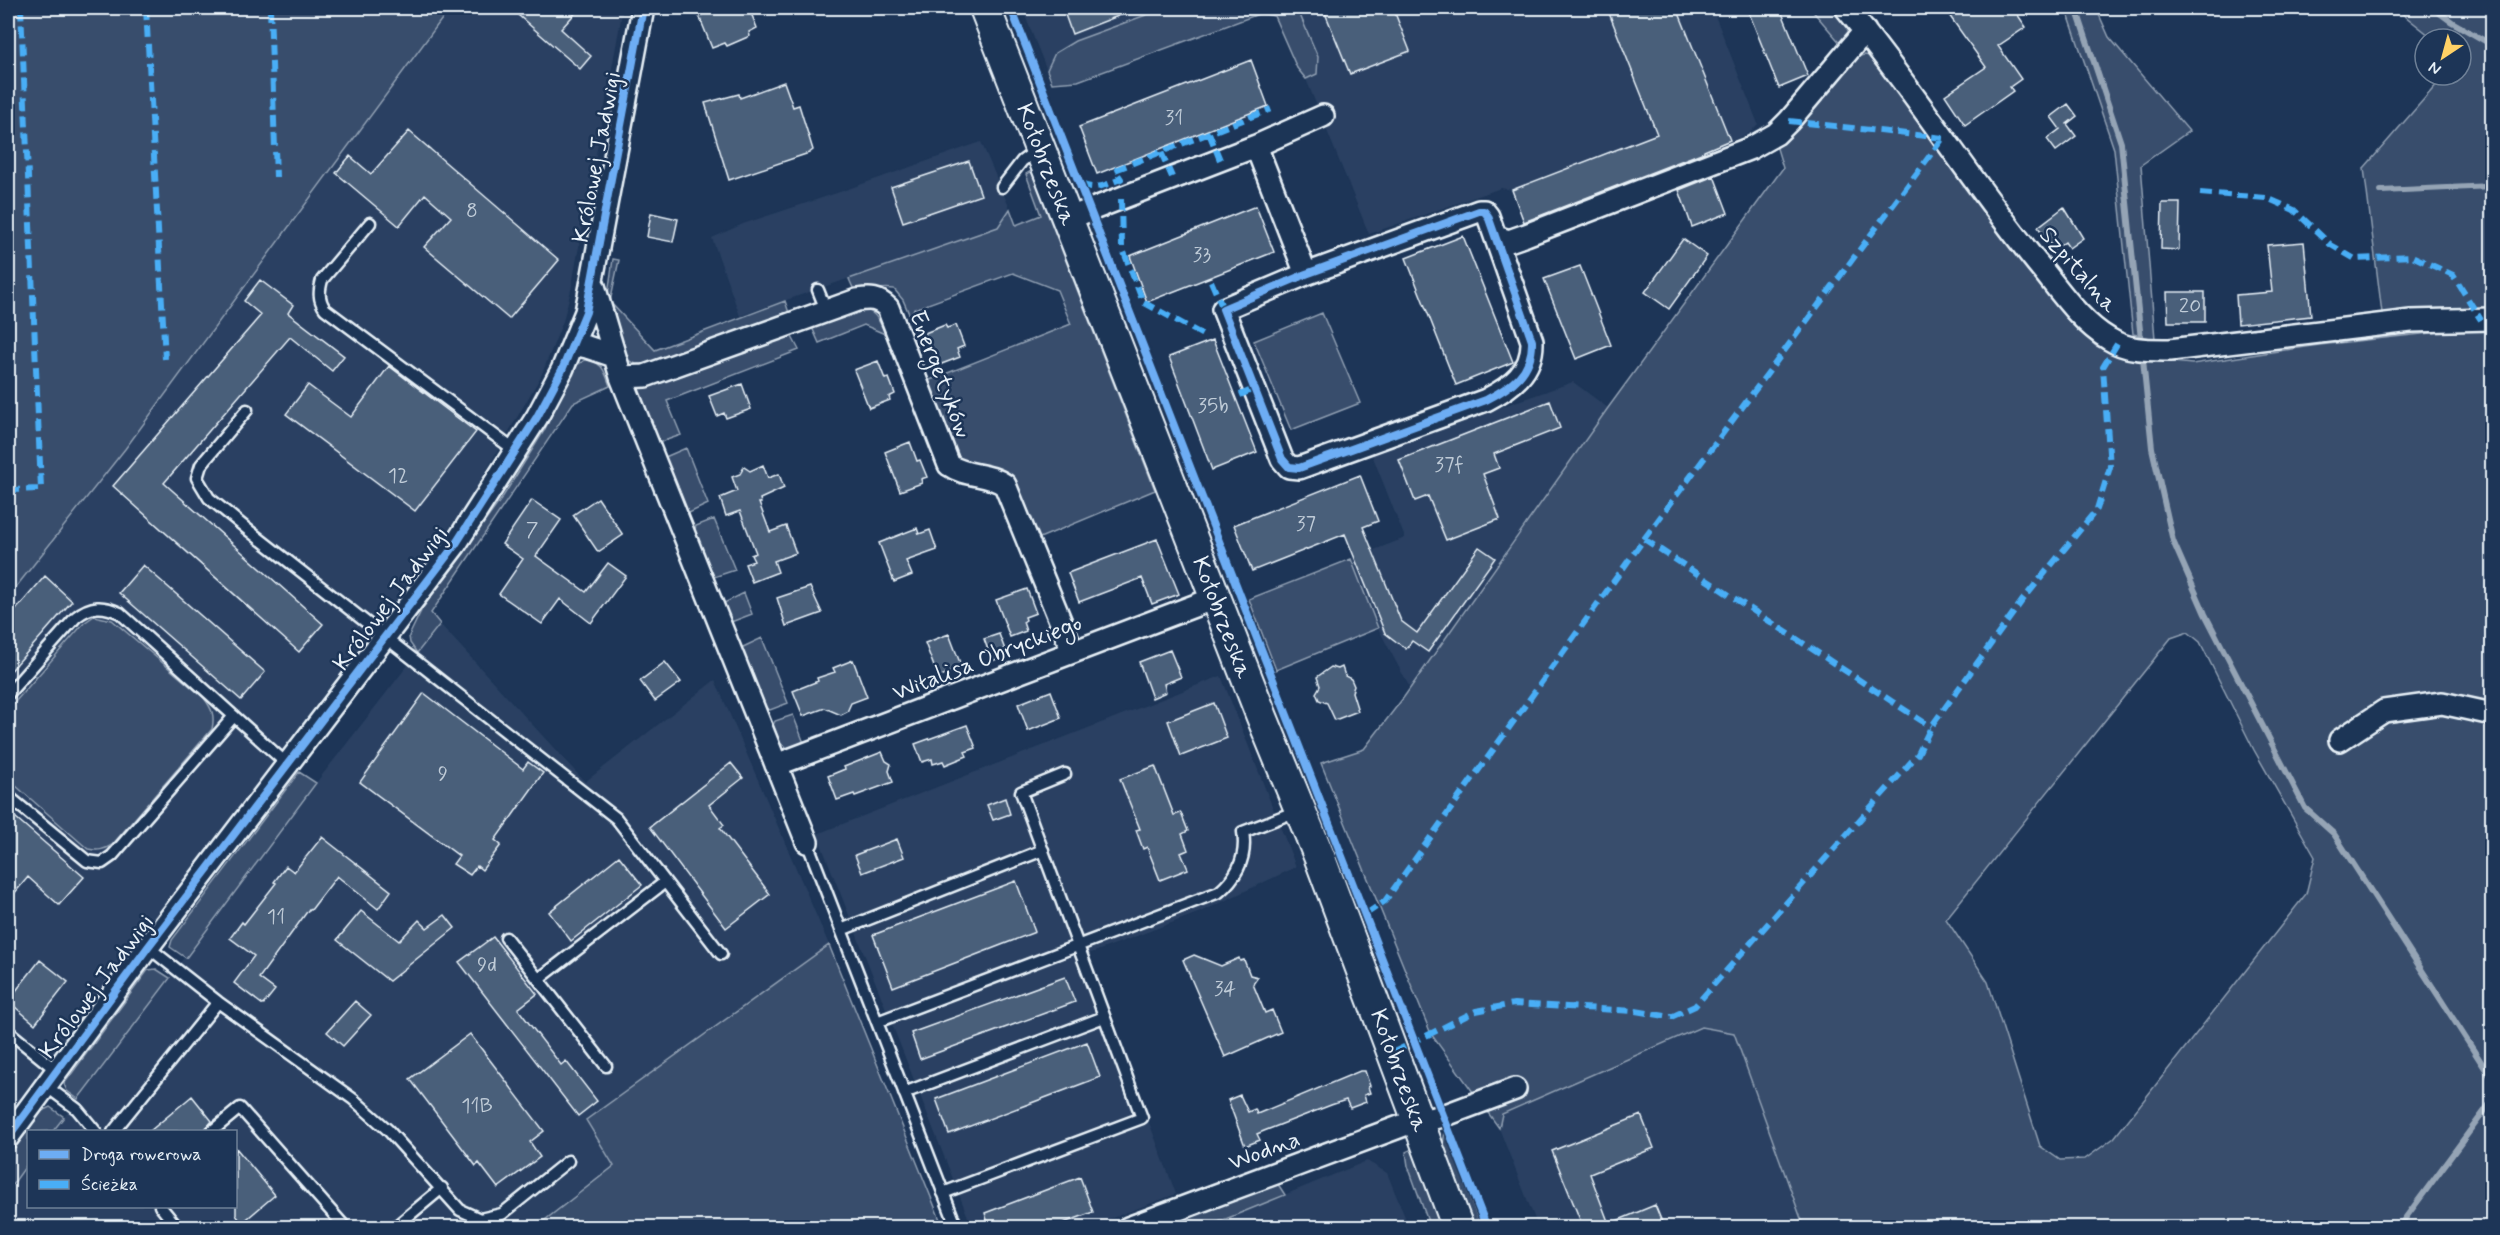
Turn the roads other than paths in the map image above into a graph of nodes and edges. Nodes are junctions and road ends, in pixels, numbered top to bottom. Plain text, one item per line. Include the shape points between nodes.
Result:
1 (643, 8) edge
2 (985, 8) edge
3 (1846, 8) edge
4 (1866, 31) junction
5 (1323, 116) dead end
6 (1256, 146) junction
7 (1041, 148) junction
8 (1002, 187) dead end
9 (1067, 219) junction
10 (370, 224) dead end
11 (1496, 237) junction
12 (1306, 274) junction
13 (592, 280) junction
14 (818, 290) dead end
15 (826, 310) junction
16 (2493, 319) edge
17 (573, 345) junction
18 (614, 356) junction
19 (621, 377) junction
20 (247, 410) dead end
21 (517, 453) junction
22 (1215, 598) junction
23 (386, 636) junction
24 (1073, 652) junction
25 (8, 694) edge
26 (2493, 714) edge
27 (234, 716) junction
28 (2340, 740) dead end
29 (288, 765) junction
30 (776, 765) junction
31 (1065, 774) dead end
32 (8, 796) edge
33 (1300, 810) junction
34 (807, 842) joint
35 (1042, 850) junction
36 (665, 882) junction
37 (841, 930) junction
38 (506, 938) dead end
39 (148, 947) junction
40 (1079, 947) junction
41 (721, 954) dead end
42 (539, 979) junction
43 (218, 1002) junction
44 (1104, 1017) junction
45 (877, 1022) junction
46 (8, 1031) edge
47 (606, 1066) dead end
48 (51, 1078) junction
49 (1515, 1089) dead end
50 (904, 1093) junction
51 (1419, 1120) junction
52 (95, 1130) edge
53 (114, 1130) edge
54 (213, 1130) edge
55 (8, 1137) edge
56 (568, 1161) dead end
57 (442, 1188) junction
58 (943, 1193) junction
59 (162, 1208) edge
60 (178, 1227) edge
61 (346, 1227) edge
62 (393, 1227) edge
63 (957, 1227) edge
64 (1128, 1227) edge
65 (1458, 1227) edge

1 - 13 street, Królowej Jadwigi
2 - 7 main road, Kołobrzeska
3 - 4 street, Szpitalna
4 - 11 street via 1789,121 1776,134 1751,148 1509,241
4 - 16 street, Szpitalna via 2020,242 2081,316 2117,344 2132,349 2170,350 2411,321
5 - 6 street
6 - 9 street
6 - 12 street
7 - 8 lane via 1025,157
7 - 9 main road, Kołobrzeska
9 - 22 main road, Kołobrzeska
10 - 21 lane via 322,280 321,303
11 - 12 street via 1488,216 1476,205
11 - 12 street via 1532,341 1530,362 1513,385 1486,400 1295,468 1282,459 1223,309
13 - 17 street, Królowej Jadwigi via 586,312
13 - 18 street
14 - 15 lane
15 - 19 street, Energetyków via 645,376
15 - 24 street, Energetyków via 871,298 888,308 946,459 956,470 999,480 1005,485
17 - 18 street
17 - 21 street, Królowej Jadwigi
18 - 19 street
19 - 30 street
20 - 23 lane via 201,465 197,478 203,491 247,530
21 - 23 street, Królowej Jadwigi via 456,545
22 - 24 street, Witalisa Obryckiego
22 - 33 main road, Kołobrzeska
23 - 29 street, Królowej Jadwigi
23 - 36 lane via 616,818
24 - 30 street, Witalisa Obryckiego
25 - 27 lane via 76,617 99,606 120,613
26 - 28 street via 2442,703 2384,711
27 - 29 lane
27 - 32 lane via 102,863 87,861
29 - 39 street, Królowej Jadwigi
30 - 34 street
31 - 35 lane via 1021,792
33 - 40 lane via 1243,832 1243,860 1229,884 1219,892
33 - 51 main road, Kołobrzeska
34 - 37 lane
35 - 37 lane
35 - 40 lane
36 - 41 lane
36 - 42 lane
37 - 45 lane
38 - 42 lane
39 - 43 lane
39 - 48 street, Królowej Jadwigi
40 - 44 lane
40 - 45 lane
42 - 47 lane
43 - 53 lane
43 - 57 lane via 353,1099
44 - 50 lane
44 - 58 lane via 1142,1118
45 - 50 lane
46 - 48 lane
48 - 52 lane
48 - 55 street, Królowej Jadwigi
49 - 51 street, Wodna via 1443,1116
50 - 58 lane
51 - 64 street, Wodna
51 - 65 main road, Kołobrzeska
54 - 61 lane via 240,1108
56 - 57 lane via 502,1214 480,1219 460,1210
57 - 62 lane
58 - 63 lane
59 - 60 lane

